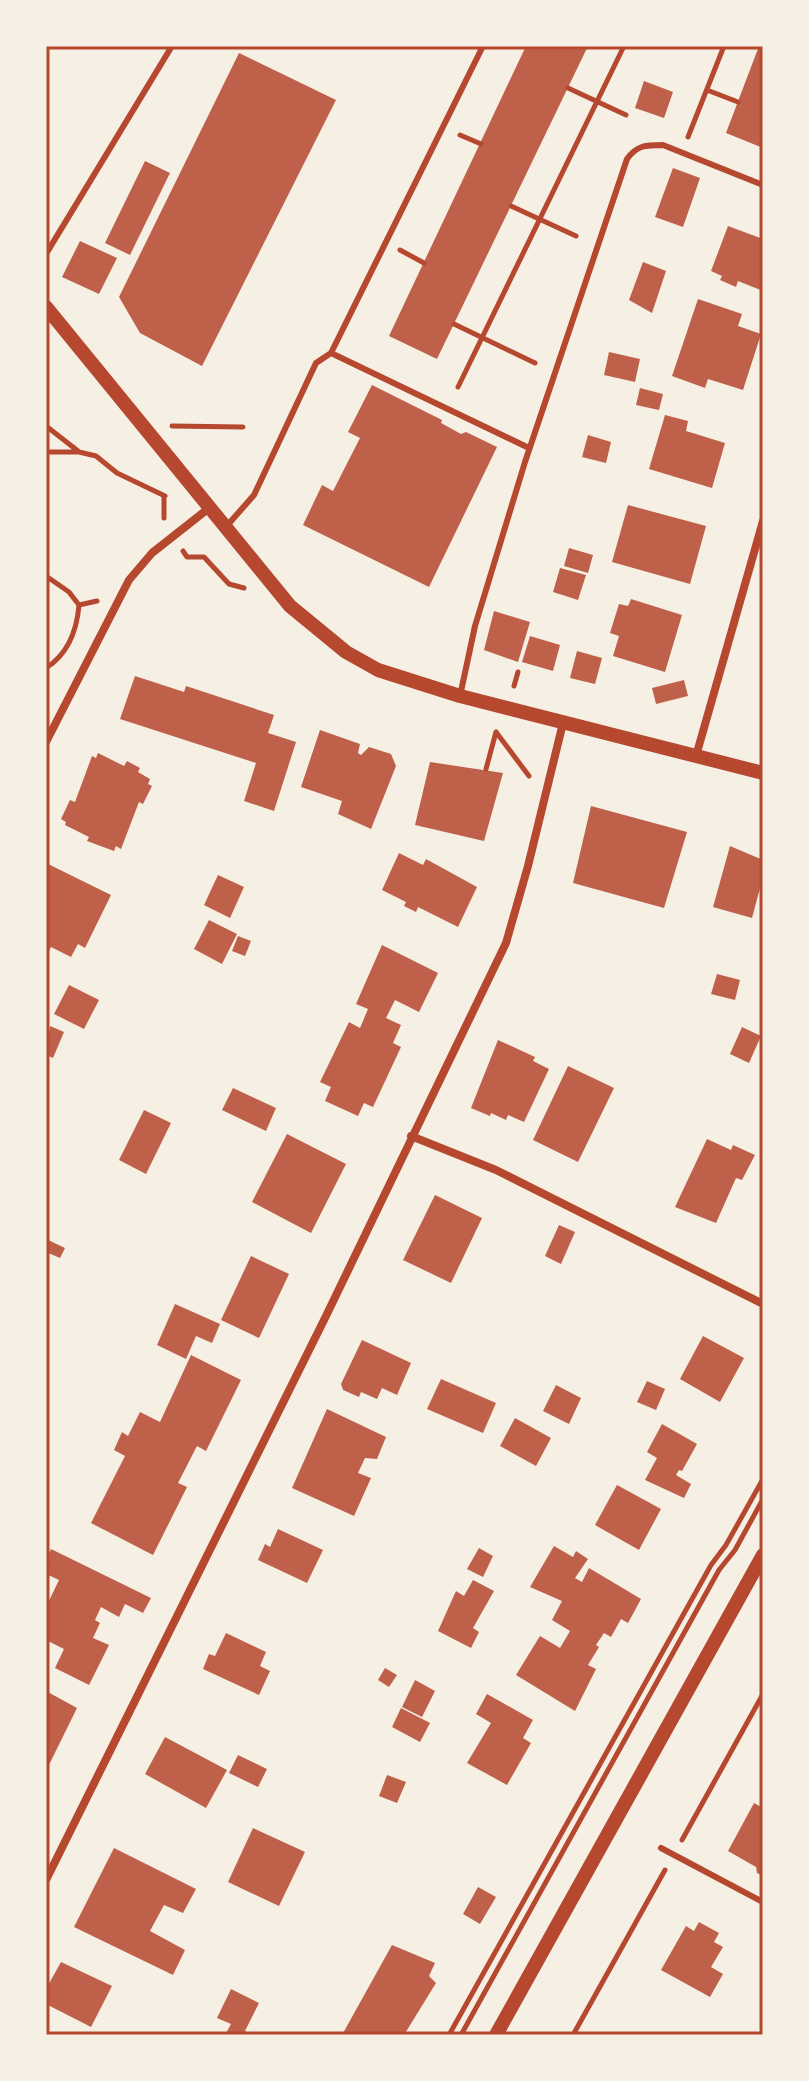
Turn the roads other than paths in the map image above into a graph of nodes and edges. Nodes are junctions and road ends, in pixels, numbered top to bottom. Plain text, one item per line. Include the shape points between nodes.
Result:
1 (172, 46) edge
2 (483, 46) edge
3 (763, 185) edge
4 (46, 254) edge
5 (46, 307) edge
6 (331, 353) junction
7 (529, 448) junction
8 (209, 508) junction
9 (763, 521) edge
10 (225, 528) junction
11 (460, 696) junction
12 (563, 723) junction
13 (46, 742) edge
14 (696, 756) junction
15 (763, 773) edge
16 (411, 1136) junction
17 (763, 1304) edge
18 (763, 1555) edge
19 (661, 1848) dead end
20 (46, 1880) edge
21 (763, 1902) edge
22 (496, 2035) edge

1 - 4 lane
2 - 6 lane
3 - 7 lane via 663,145 634,150
5 - 8 street
6 - 7 lane
6 - 10 lane via 316,363 254,495
7 - 11 lane via 475,626
8 - 10 street
8 - 13 street via 146,559 129,580
9 - 14 street
10 - 11 street via 290,606 346,652 378,670
11 - 12 street
12 - 14 street
12 - 16 street via 506,943
14 - 15 street
16 - 17 street via 496,1170
16 - 20 street
18 - 22 street
19 - 21 lane

